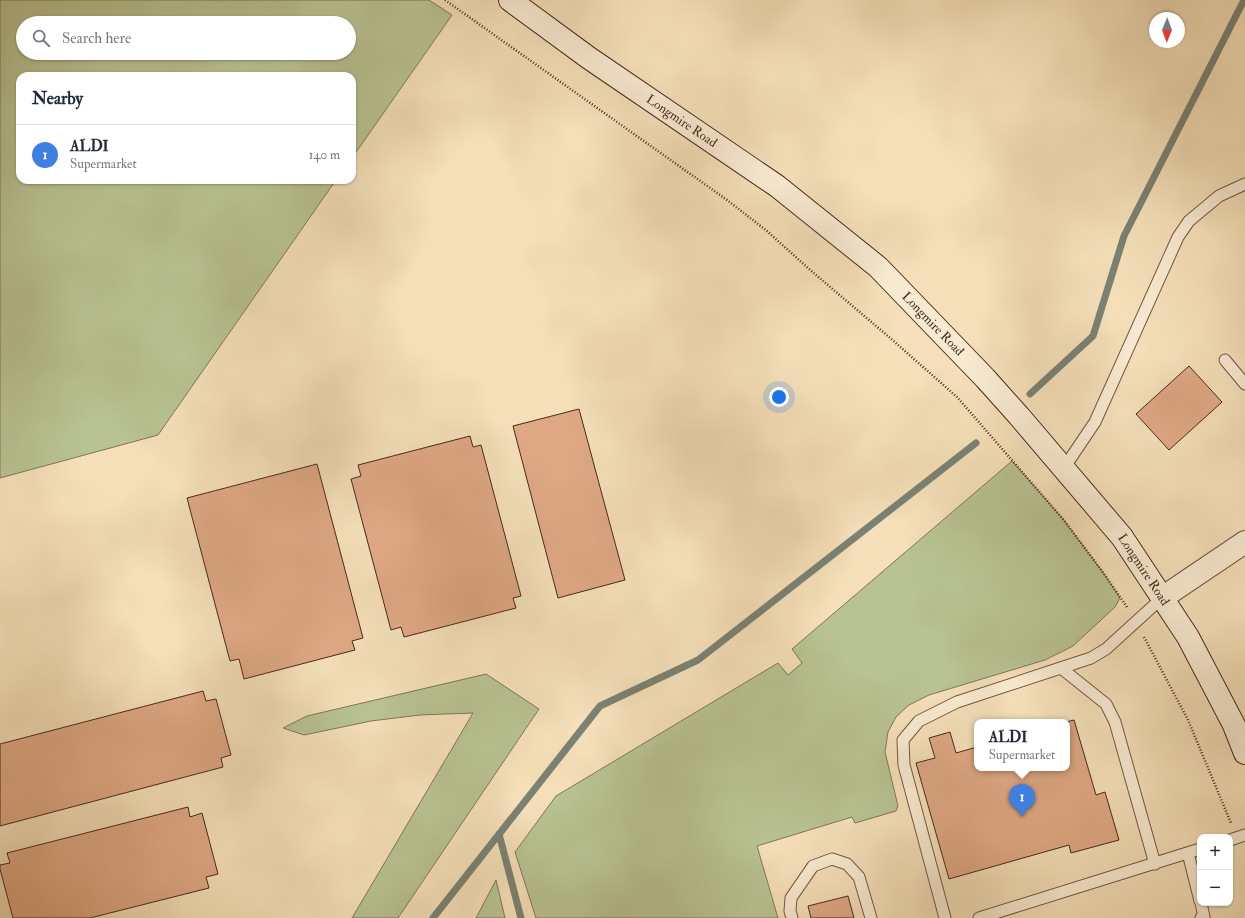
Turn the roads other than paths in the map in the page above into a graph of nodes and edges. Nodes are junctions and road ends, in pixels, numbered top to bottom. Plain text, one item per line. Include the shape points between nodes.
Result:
1 (510, 0) edge
2 (1245, 184) edge
3 (1225, 360) dead end
4 (1245, 384) edge
5 (1064, 468) junction
6 (1245, 542) edge
7 (1162, 598) junction
8 (1061, 668) junction
9 (1245, 753) edge
10 (1197, 850) edge
11 (1188, 853) junction
12 (1155, 864) junction
13 (1197, 890) edge
14 (1201, 906) edge
15 (792, 918) edge
16 (871, 918) edge
17 (945, 918) edge
18 (979, 918) edge
19 (1201, 918) edge

1 - 5 main road, Longmire Road via 589,58 777,186 878,267 985,378
2 - 5 lane via 1219,196 1189,221 1178,237 1095,422
3 - 4 lane
5 - 7 main road, Longmire Road via 1122,537
6 - 7 main road
7 - 8 lane via 1106,649 1091,658
7 - 9 main road, Longmire Road via 1188,637 1234,725
8 - 12 lane via 1106,704 1115,722
8 - 17 lane via 957,702 919,721 904,740 904,765
10 - 11 lane
11 - 12 lane
11 - 13 lane
12 - 18 lane
14 - 19 lane via 1204,917
15 - 16 lane via 791,898 795,891 813,866 832,859 847,864 859,877

